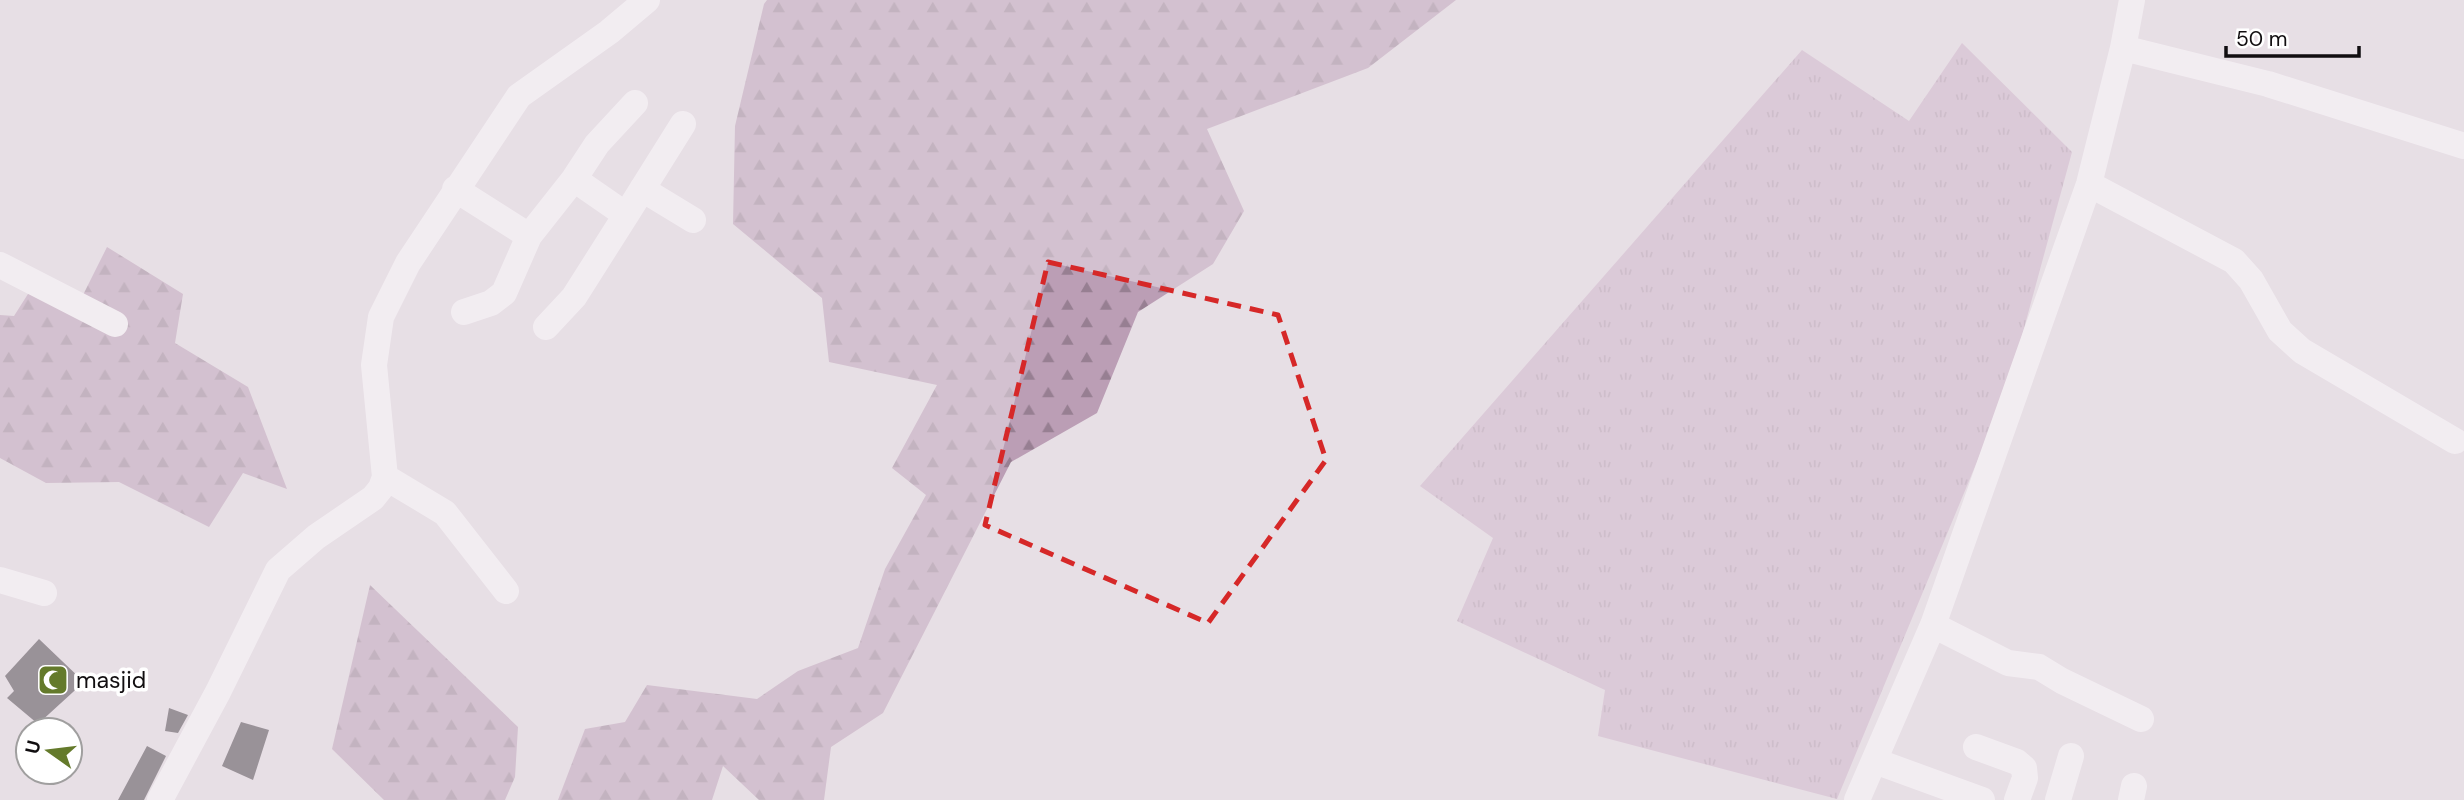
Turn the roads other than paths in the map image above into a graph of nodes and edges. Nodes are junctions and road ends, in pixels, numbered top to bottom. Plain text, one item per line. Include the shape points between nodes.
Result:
1 (647, 0) edge
2 (2132, 0) edge
3 (2123, 48) junction
4 (635, 103) dead end
5 (683, 124) dead end
6 (2464, 146) edge
7 (573, 180) junction
8 (2088, 184) junction
9 (456, 189) junction
10 (642, 189) junction
11 (626, 215) junction
12 (693, 220) dead end
13 (529, 236) junction
14 (0, 265) edge
15 (464, 312) dead end
16 (115, 324) dead end
17 (546, 327) dead end
18 (2455, 441) dead end
19 (385, 477) junction
20 (0, 580) edge
21 (506, 590) dead end
22 (44, 593) dead end
23 (1933, 625) junction
24 (2141, 719) dead end
25 (1976, 747) dead end
26 (2071, 756) dead end
27 (1875, 761) junction
28 (160, 800) edge
29 (1857, 800) edge
30 (1982, 800) edge
31 (2017, 800) edge
32 (2059, 800) edge

1 - 9 street via 519,96
2 - 3 street
3 - 6 street via 2268,84
3 - 8 street
4 - 7 street via 597,144
5 - 10 street
7 - 11 street
7 - 13 street
8 - 18 street via 2234,261 2251,280 2280,331 2302,351
8 - 23 street
9 - 13 street
9 - 19 street via 408,263 381,317 374,365
10 - 11 street
10 - 12 street
11 - 17 street via 574,297
13 - 15 street via 504,293
14 - 16 street
19 - 21 street via 445,513
19 - 28 street via 373,498 278,570
20 - 22 street
23 - 24 street via 2008,663 2039,667
23 - 27 street
25 - 31 street via 2024,768
26 - 32 street
27 - 29 street
27 - 30 street

